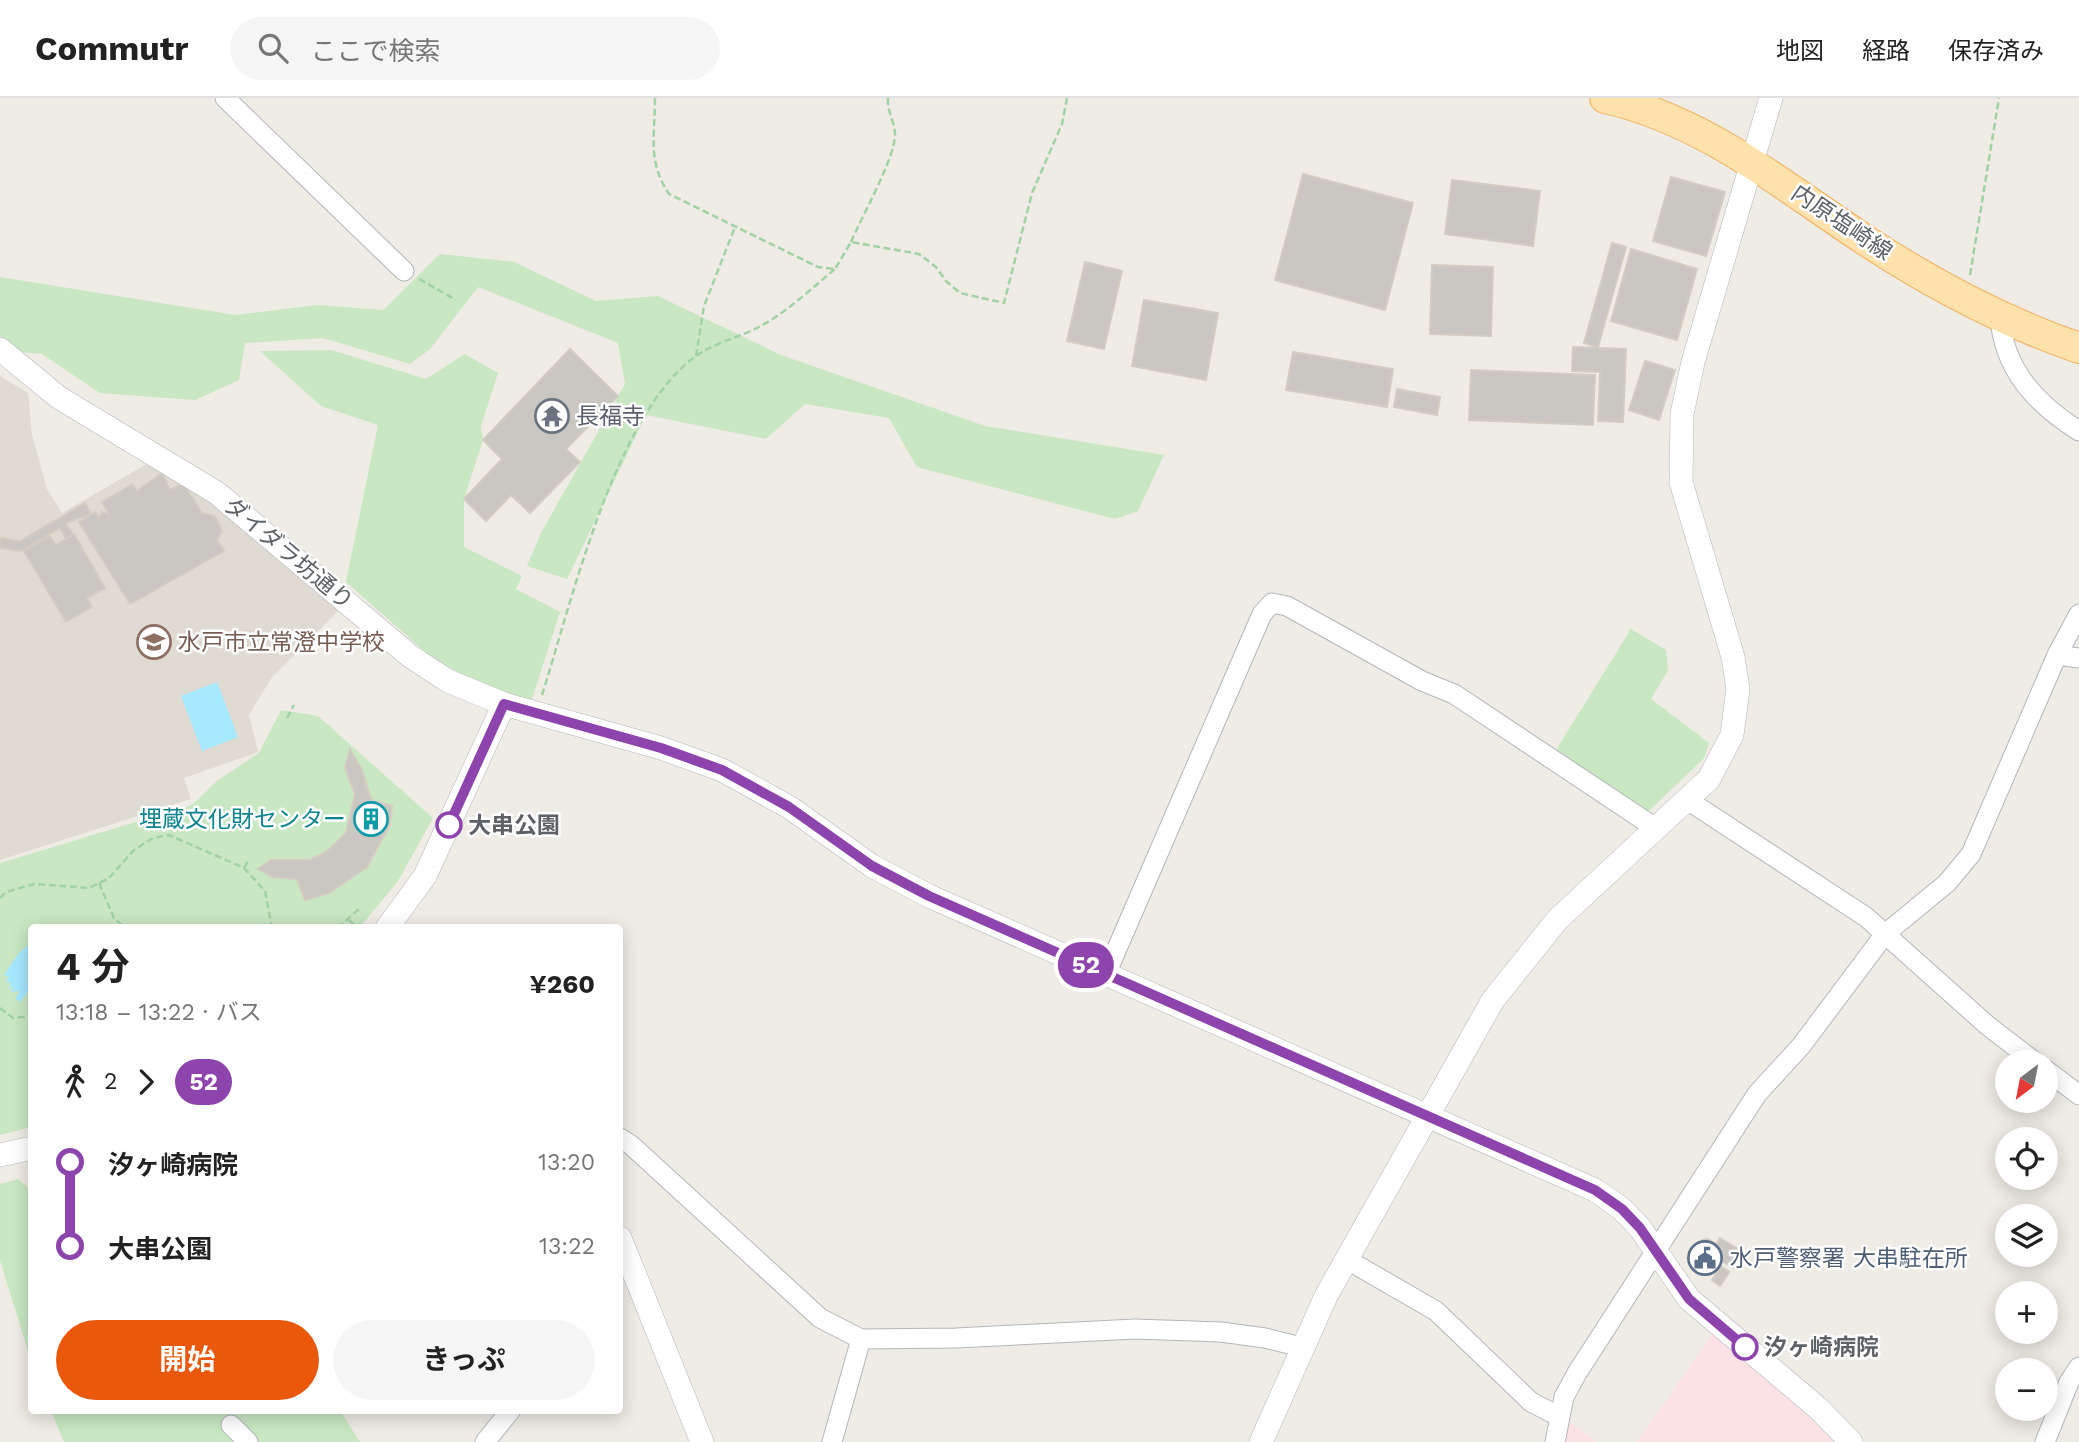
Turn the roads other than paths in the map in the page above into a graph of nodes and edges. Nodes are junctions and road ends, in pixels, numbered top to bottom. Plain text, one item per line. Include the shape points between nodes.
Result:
1 (225, 98) edge
2 (1605, 98) edge
3 (1771, 98) edge
4 (1753, 162) junction
5 (404, 271) road end
6 (2000, 316) junction
7 (2079, 348) edge
8 (0, 349) edge
9 (2079, 431) edge
10 (2079, 614) edge
11 (2057, 655) junction
12 (2079, 658) edge
13 (504, 704) junction
14 (1689, 802) junction
15 (1657, 829) junction
16 (390, 924) edge
17 (1885, 934) junction
18 (1106, 974) junction
19 (2019, 1050) edge
20 (2058, 1079) edge
21 (2079, 1095) edge
22 (1426, 1115) junction
23 (623, 1140) edge
24 (28, 1149) edge
25 (0, 1155) edge
26 (623, 1250) edge
27 (1654, 1252) junction
28 (1346, 1259) junction
29 (861, 1339) junction
30 (1301, 1347) junction
31 (2079, 1367) edge
32 (508, 1414) edge
33 (1558, 1416) junction
34 (230, 1425) dead end
35 (248, 1442) edge
36 (485, 1442) edge
37 (702, 1442) edge
38 (832, 1442) edge
39 (1261, 1442) edge
40 (1555, 1442) edge
41 (1851, 1442) edge
42 (2045, 1442) edge

1 - 5 street
2 - 4 main road, 内原塩崎線 via 1695,130
3 - 4 street
4 - 6 main road, 内原塩崎線 via 1912,270
4 - 14 street via 1693,362 1682,414 1681,482 1738,689 1732,735 1709,779
6 - 7 main road, 内原塩崎線
6 - 9 street via 2001,340 2023,384 2054,415
8 - 13 street, ダイダラ坊通り via 58,397 216,493 427,668 468,692
10 - 11 street
11 - 12 street
11 - 17 street via 1971,854 1947,883
13 - 16 street via 425,876
13 - 18 street, ダイダラ坊通り via 722,770 789,807 895,878
14 - 15 street
14 - 17 street
15 - 18 street via 1454,694 1286,606 1272,603 1262,614
15 - 22 street via 1572,905 1523,959 1468,1038
17 - 19 street
17 - 27 street via 1801,1046 1742,1114
18 - 22 street, ダイダラ坊通り
20 - 21 street
22 - 27 street, ダイダラ坊通り via 1595,1190 1622,1209
22 - 28 street
23 - 29 street via 820,1318
24 - 25 street
26 - 37 street
27 - 33 street via 1577,1373
27 - 41 street, ダイダラ坊通り via 1689,1299 1819,1409
28 - 30 street
28 - 33 street via 1436,1311 1531,1402
29 - 30 street via 1135,1329 1221,1332
29 - 38 street
30 - 39 street
31 - 42 street
32 - 36 street
33 - 40 street
34 - 35 street

